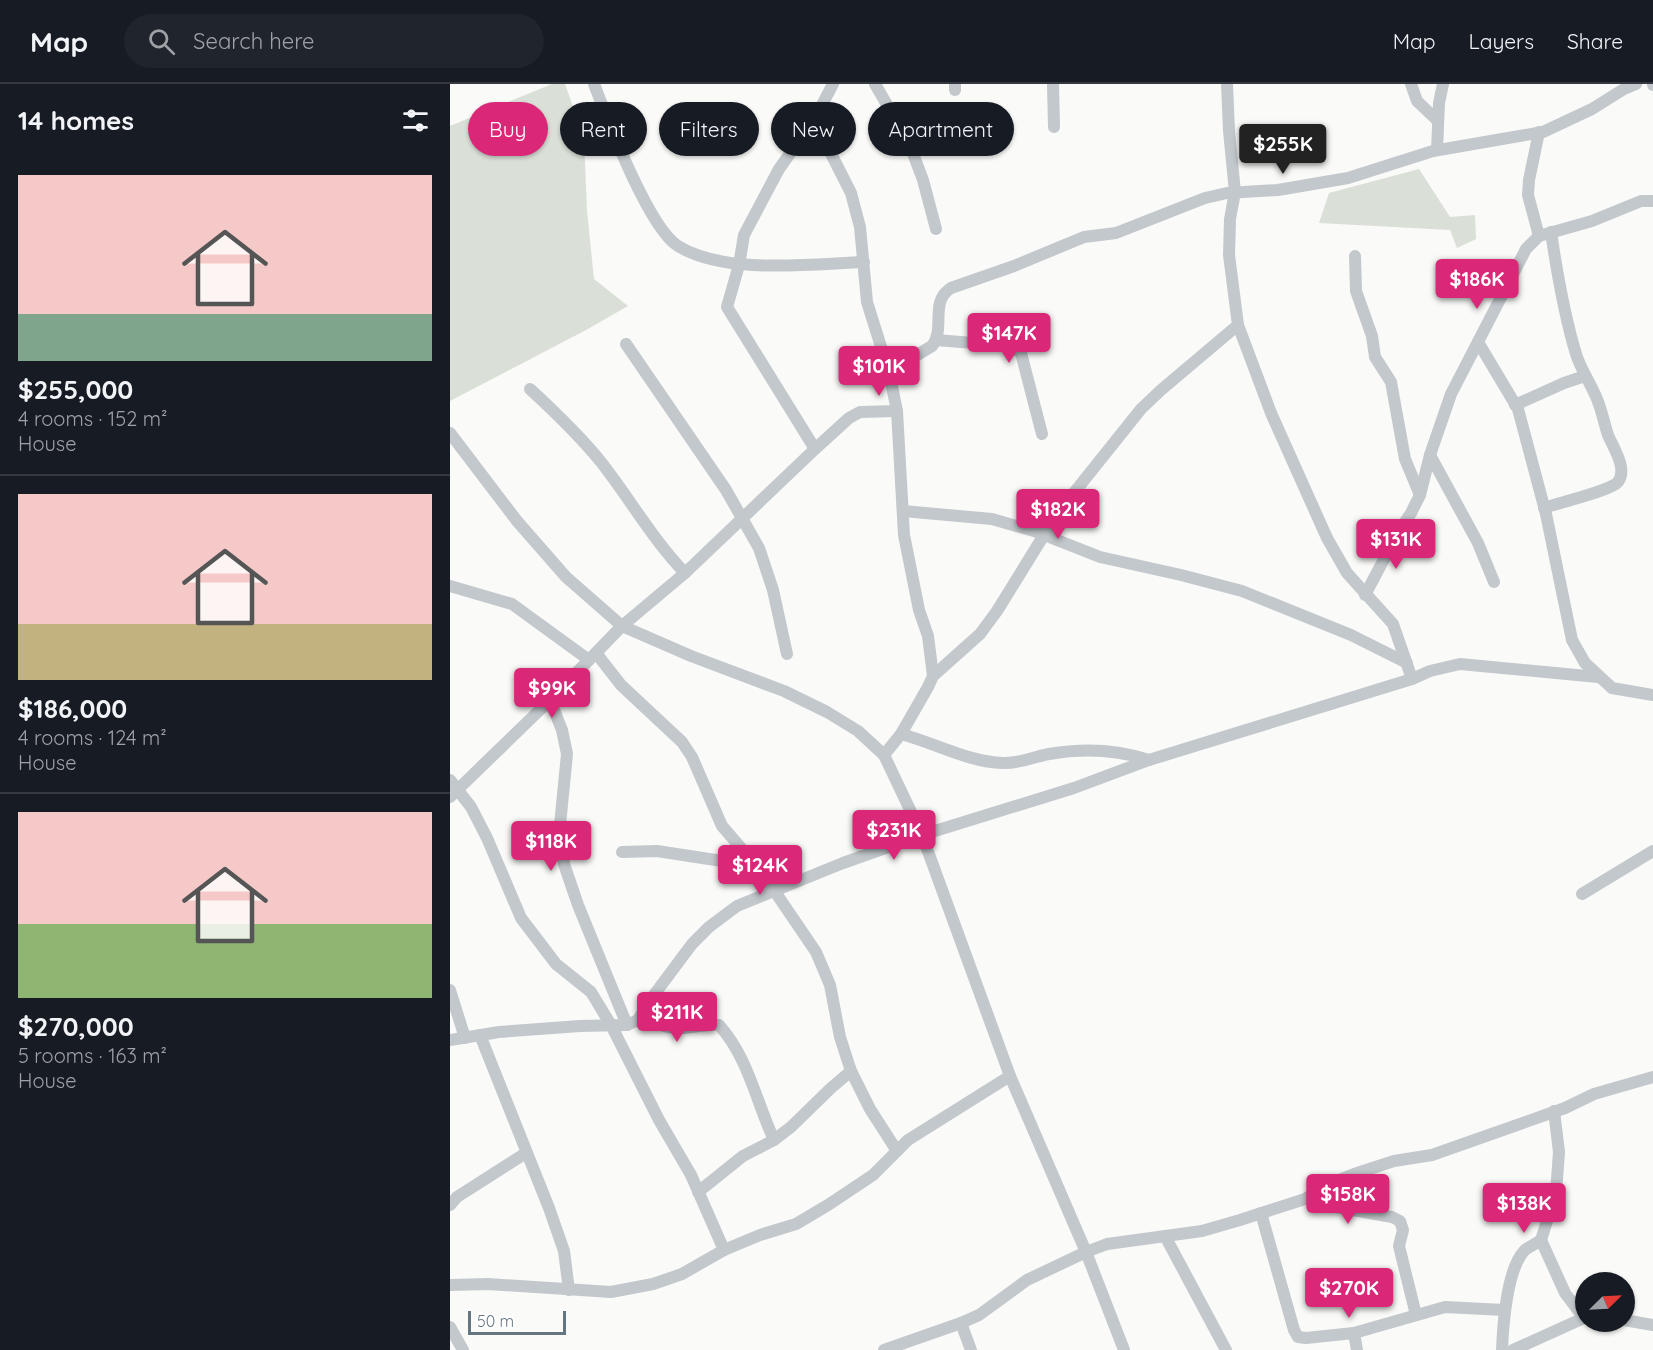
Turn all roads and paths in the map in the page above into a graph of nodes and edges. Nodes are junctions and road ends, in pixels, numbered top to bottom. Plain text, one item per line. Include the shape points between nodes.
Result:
1 (594, 84) edge
2 (833, 84) edge
3 (875, 84) edge
4 (1053, 84) edge
5 (1227, 84) edge
6 (1411, 84) edge
7 (1443, 84) edge
8 (1636, 84) edge
9 (824, 102) edge
10 (1438, 121) junction
11 (1054, 127) dead end
12 (1539, 132) junction
13 (1437, 150) junction
14 (788, 156) edge
15 (832, 156) edge
16 (1235, 192) junction
17 (1653, 201) edge
18 (936, 229) dead end
19 (1545, 234) junction
20 (1355, 256) dead end
21 (864, 262) junction
22 (739, 265) junction
23 (1238, 325) junction
24 (936, 340) junction
25 (1478, 342) junction
26 (627, 344) dead end
27 (890, 372) junction
28 (1584, 376) junction
29 (530, 389) dead end
30 (1515, 405) junction
31 (897, 411) junction
32 (450, 433) edge
33 (1042, 434) dead end
34 (815, 449) junction
35 (1430, 455) junction
36 (1420, 495) junction
37 (1544, 508) junction
38 (903, 511) junction
39 (742, 518) junction
40 (1044, 535) junction
41 (685, 573) junction
42 (1494, 582) dead end
43 (450, 586) edge
44 (1365, 595) junction
45 (622, 626) junction
46 (788, 654) dead end
47 (592, 657) junction
48 (1407, 663) junction
49 (933, 676) junction
50 (1598, 677) junction
51 (1412, 679) junction
52 (1653, 695) edge
53 (550, 700) junction
54 (901, 734) junction
55 (884, 755) junction
56 (1149, 760) junction
57 (453, 788) edge
58 (922, 835) junction
59 (1653, 851) edge
60 (622, 852) dead end
61 (748, 858) junction
62 (775, 890) junction
63 (1582, 894) dead end
64 (450, 990) edge
65 (633, 1022) junction
66 (611, 1025) junction
67 (480, 1035) junction
68 (465, 1038) junction
69 (450, 1040) edge
70 (851, 1071) junction
71 (1010, 1076) junction
72 (1653, 1077) edge
73 (1554, 1111) junction
74 (774, 1140) junction
75 (897, 1151) junction
76 (526, 1153) junction
77 (698, 1192) junction
78 (1311, 1195) junction
79 (450, 1205) edge
80 (1261, 1213) junction
81 (1165, 1236) junction
82 (1542, 1240) junction
83 (724, 1250) junction
84 (1086, 1252) junction
85 (450, 1285) edge
86 (569, 1290) junction
87 (1575, 1305) edge
88 (1504, 1310) junction
89 (1416, 1315) junction
90 (1575, 1321) edge
91 (1635, 1322) edge
92 (961, 1323) junction
93 (1653, 1325) edge
94 (450, 1327) edge
95 (1354, 1333) junction
96 (463, 1350) edge
97 (884, 1350) edge
98 (970, 1350) edge
99 (1124, 1350) edge
100 (1226, 1350) edge
101 (1357, 1350) edge
102 (1502, 1350) edge
103 (1513, 1350) edge

1 - 22 street via 655,219 676,245
2 - 9 street
3 - 18 street via 909,143
4 - 11 street
5 - 16 street
6 - 10 street via 1417,101
7 - 10 street
8 - 12 street
10 - 13 street
12 - 13 street
12 - 19 street via 1528,195
13 - 16 street via 1348,178 1278,190
14 - 22 street via 744,235
15 - 21 street via 851,193
16 - 23 street via 1228,255
16 - 24 street via 1205,198 1116,233 1084,237 951,288 943,293 939,305
17 - 19 street via 1641,201
19 - 25 street via 1526,249
19 - 28 street
20 - 36 street via 1356,291 1375,357 1391,382 1405,459
21 - 22 street
21 - 27 street via 867,302
22 - 34 street via 727,307
23 - 40 street via 1141,409
23 - 44 street via 1311,505 1347,573
24 - 27 street
24 - 33 street via 1017,349
25 - 30 street
25 - 35 street via 1451,394
26 - 39 street
27 - 31 street
28 - 30 street
28 - 37 street via 1597,399 1621,475 1617,483 1606,489
29 - 41 street via 600,461
30 - 37 street
31 - 34 street via 860,412
31 - 38 street
32 - 45 street via 566,576
34 - 39 street
35 - 36 street
35 - 42 street via 1478,543
36 - 44 street
37 - 50 street via 1572,640
38 - 40 street via 992,519
38 - 49 street via 904,535 928,636
39 - 41 street
39 - 46 street via 759,548 770,580
40 - 48 street via 1100,557 1242,591 1351,635
40 - 49 street via 980,634
41 - 45 street
43 - 47 street via 512,604
44 - 48 street via 1393,624
45 - 47 street
45 - 55 street via 827,712 858,731
47 - 53 street
47 - 61 street via 682,742 722,826
48 - 51 street
49 - 54 street
50 - 51 street via 1460,664
50 - 52 street via 1612,688
51 - 56 street
53 - 57 street
53 - 65 street via 567,754 560,825 564,864 578,906
54 - 55 street
54 - 56 street via 991,762 1016,763 1063,751 1103,750
55 - 58 street
56 - 58 street via 1074,788
57 - 66 street via 488,838 521,918 556,964 591,992
58 - 62 street
58 - 71 street
59 - 63 street
60 - 61 street via 657,851 722,861
61 - 62 street
62 - 65 street via 737,906 709,927
62 - 70 street via 820,960
64 - 68 street
65 - 66 street
65 - 74 street via 646,1020 678,1028 719,1025 738,1053
66 - 67 street
66 - 77 street
67 - 68 street
67 - 76 street
68 - 69 street
70 - 74 street
70 - 75 street
71 - 75 street via 908,1140
71 - 84 street
72 - 73 street via 1594,1094
73 - 78 street via 1432,1155 1394,1161 1354,1174
73 - 82 street via 1559,1152 1556,1193
74 - 77 street via 743,1156
75 - 83 street via 873,1174 796,1224
76 - 79 street
76 - 86 street via 564,1251
77 - 83 street
78 - 80 street
78 - 89 street via 1336,1208 1400,1221 1403,1230 1399,1246
80 - 81 street via 1202,1231
80 - 95 street via 1299,1337
81 - 84 street via 1107,1244
81 - 100 street
82 - 87 street
82 - 88 street via 1525,1250 1516,1262
83 - 86 street via 682,1274 653,1284 611,1292
84 - 92 street via 1027,1280 979,1315
84 - 99 street
85 - 86 street
88 - 89 street via 1455,1306
88 - 102 street
89 - 95 street
90 - 103 street
91 - 93 street
92 - 97 street
92 - 98 street
94 - 96 street
95 - 101 street

